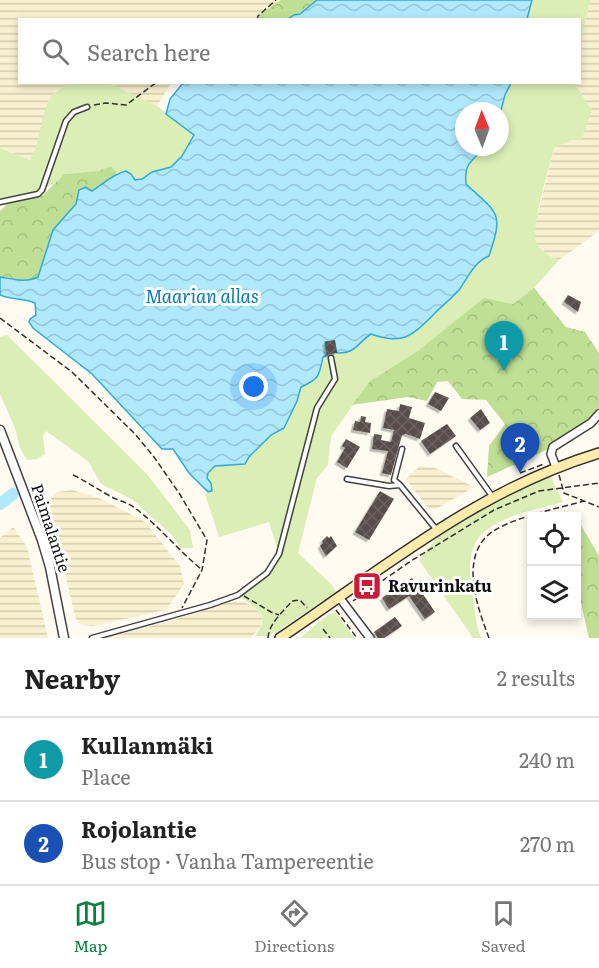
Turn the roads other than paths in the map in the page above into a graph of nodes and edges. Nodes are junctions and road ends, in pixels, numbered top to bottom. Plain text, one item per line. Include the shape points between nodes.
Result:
1 (87, 107) road end
2 (0, 202) edge
3 (331, 358) dead end
4 (599, 414) edge
5 (0, 430) edge
6 (456, 446) dead end
7 (402, 449) dead end
8 (599, 453) edge
9 (555, 464) junction
10 (347, 479) dead end
11 (400, 485) junction
12 (492, 496) junction
13 (437, 529) junction
14 (339, 597) junction
15 (64, 638) edge
16 (92, 638) edge
17 (281, 638) edge
18 (370, 638) edge

1 - 2 lane via 74,112 66,121 42,190
3 - 16 lane via 335,380 317,408 279,554 267,573 240,593 210,605
4 - 9 street via 553,447
5 - 15 street, Paimalantie via 42,540
6 - 12 lane
7 - 11 lane via 394,480
8 - 9 main road
9 - 12 main road
10 - 11 lane
11 - 13 lane
12 - 13 main road
13 - 14 main road
14 - 17 main road
14 - 18 street

